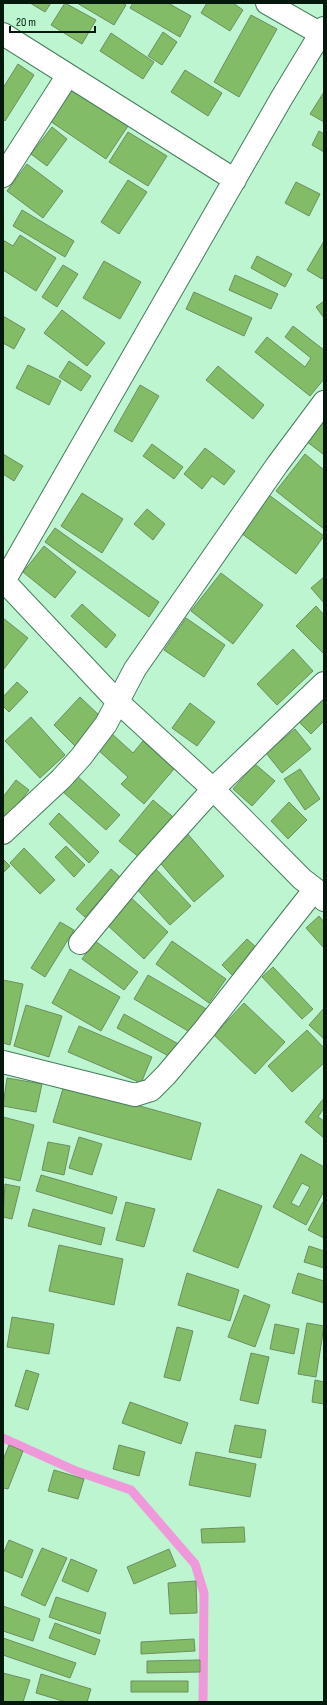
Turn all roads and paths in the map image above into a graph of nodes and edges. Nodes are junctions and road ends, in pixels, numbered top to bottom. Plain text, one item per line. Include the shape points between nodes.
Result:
1 (267, 3) edge
2 (322, 31) edge
3 (3, 34) edge
4 (68, 75) junction
5 (3, 176) edge
6 (235, 180) junction
7 (324, 402) edge
8 (3, 581) edge
9 (324, 682) edge
10 (117, 701) junction
11 (213, 790) junction
12 (3, 833) edge
13 (320, 895) edge
14 (80, 943) dead end
15 (3, 1062) edge

1 - 2 street
2 - 6 street
3 - 4 street
4 - 5 street
4 - 6 street
6 - 8 street
7 - 10 street via 135,669
8 - 10 street
9 - 11 street
10 - 11 street
10 - 12 street via 106,724 81,757
11 - 13 street
11 - 14 street via 141,869
13 - 15 street via 151,1090 135,1095

